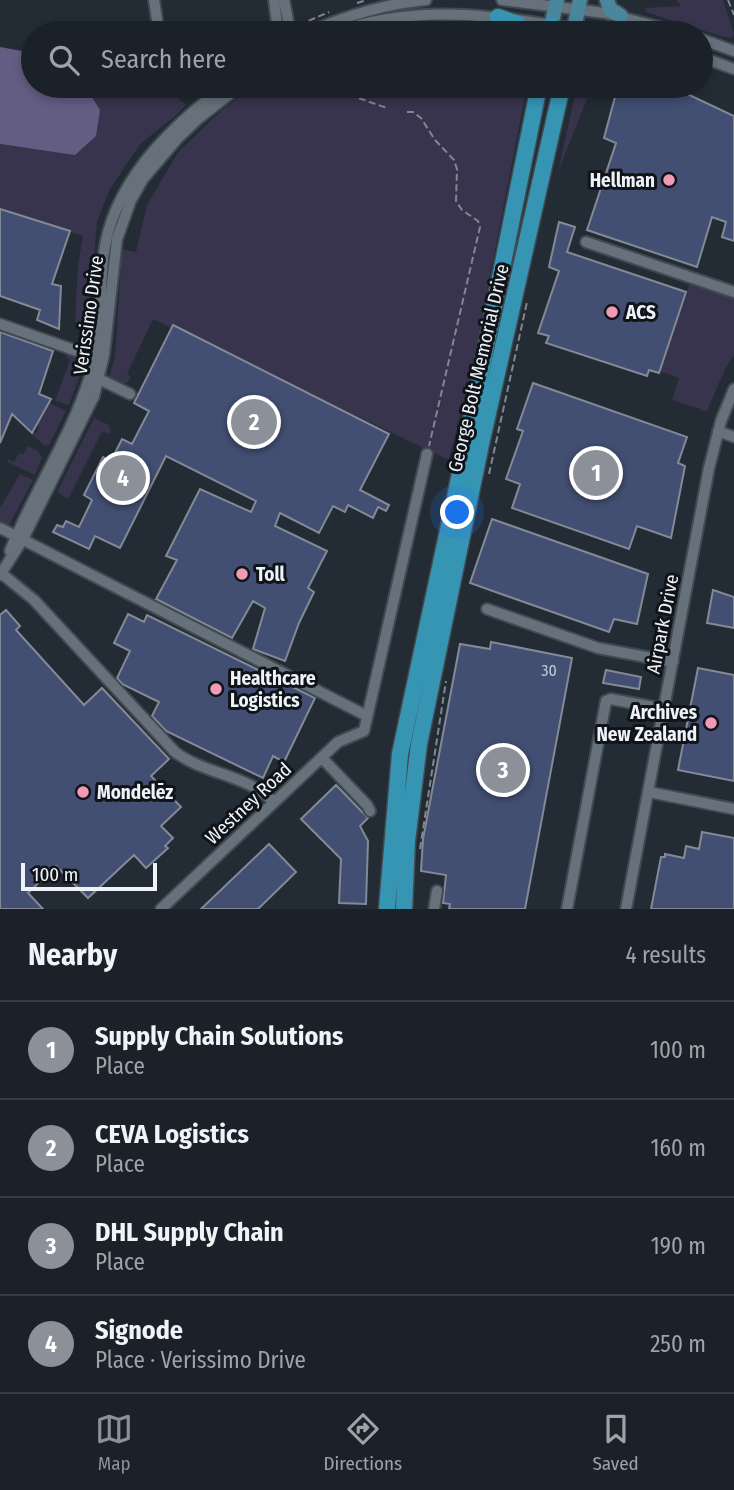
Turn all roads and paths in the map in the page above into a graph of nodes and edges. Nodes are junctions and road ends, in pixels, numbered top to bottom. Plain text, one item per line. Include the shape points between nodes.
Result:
1 (154, 0) edge
2 (268, 0) edge
3 (274, 0) edge
4 (284, 0) edge
5 (426, 0) edge
6 (502, 0) edge
7 (607, 0) edge
8 (728, 0) edge
9 (390, 3) edge
10 (556, 3) edge
11 (579, 5) edge
12 (276, 14) junction
13 (734, 15) edge
14 (621, 16) junction
15 (498, 17) junction
16 (157, 21) edge
17 (278, 21) edge
18 (288, 21) edge
19 (336, 21) edge
20 (375, 21) edge
21 (509, 21) edge
22 (516, 21) edge
23 (553, 21) edge
24 (639, 21) edge
25 (713, 43) edge
26 (734, 51) edge
27 (713, 61) edge
28 (734, 69) edge
29 (209, 98) edge
30 (225, 98) edge
31 (358, 98) edge
32 (535, 98) edge
33 (559, 98) edge
34 (387, 108) dead end
35 (407, 112) dead end
36 (586, 242) dead end
37 (734, 292) edge
38 (527, 302) dead end
39 (0, 324) edge
40 (100, 355) junction
41 (99, 379) junction
42 (734, 389) edge
43 (130, 394) dead end
44 (718, 431) junction
45 (734, 437) edge
46 (427, 454) joint
47 (487, 479) dead end
48 (0, 528) edge
49 (19, 538) junction
50 (6, 556) edge
51 (1, 574) edge
52 (487, 609) dead end
53 (673, 662) junction
54 (446, 677) dead end
55 (664, 709) junction
56 (367, 716) junction
57 (322, 758) junction
58 (649, 792) junction
59 (274, 802) junction
60 (734, 809) edge
61 (370, 811) dead end
62 (420, 849) dead end
63 (437, 891) dead end
64 (160, 909) edge
65 (387, 909) edge
66 (404, 909) edge
67 (434, 909) edge
68 (567, 909) edge
69 (626, 909) edge

1 - 16 street
2 - 12 street
3 - 12 street
4 - 18 street
5 - 9 street
6 - 10 street
7 - 14 main road via 610,9
8 - 13 path
9 - 19 street
10 - 11 street
10 - 23 main road
11 - 14 street
12 - 17 street
14 - 24 street
15 - 20 street via 414,13
15 - 21 highway
15 - 22 street
25 - 26 street
27 - 28 street
29 - 40 street, Verissimo Drive via 136,172 120,200 103,257
30 - 40 street, Verissimo Drive via 177,139 131,200 115,249
31 - 34 path
32 - 65 highway, George Bolt Memorial Drive via 400,754
33 - 66 highway, George Bolt Memorial Drive via 419,744
35 - 46 path via 421,118 454,160 456,201 480,227
36 - 37 street
38 - 47 path
39 - 40 street
40 - 41 street, Verissimo Drive
40 - 49 street, Verissimo Drive
41 - 43 street
41 - 49 street, Verissimo Drive via 83,419
42 - 44 street, Airpark Drive
44 - 45 street
44 - 53 street, Airpark Drive
46 - 56 street
48 - 49 street
49 - 50 street, Verissimo Drive
49 - 56 street
50 - 51 street, Verissimo Drive
51 - 59 street via 34,600 175,752 254,786
52 - 53 street via 598,648
53 - 55 street, Airpark Drive
54 - 62 path
55 - 58 street, Airpark Drive
55 - 68 street via 606,701
56 - 57 street, Westney Road via 364,731 338,742
57 - 59 street, Westney Road
57 - 61 street
58 - 60 street
58 - 69 street, Airpark Drive
59 - 64 street, Westney Road
63 - 67 street

